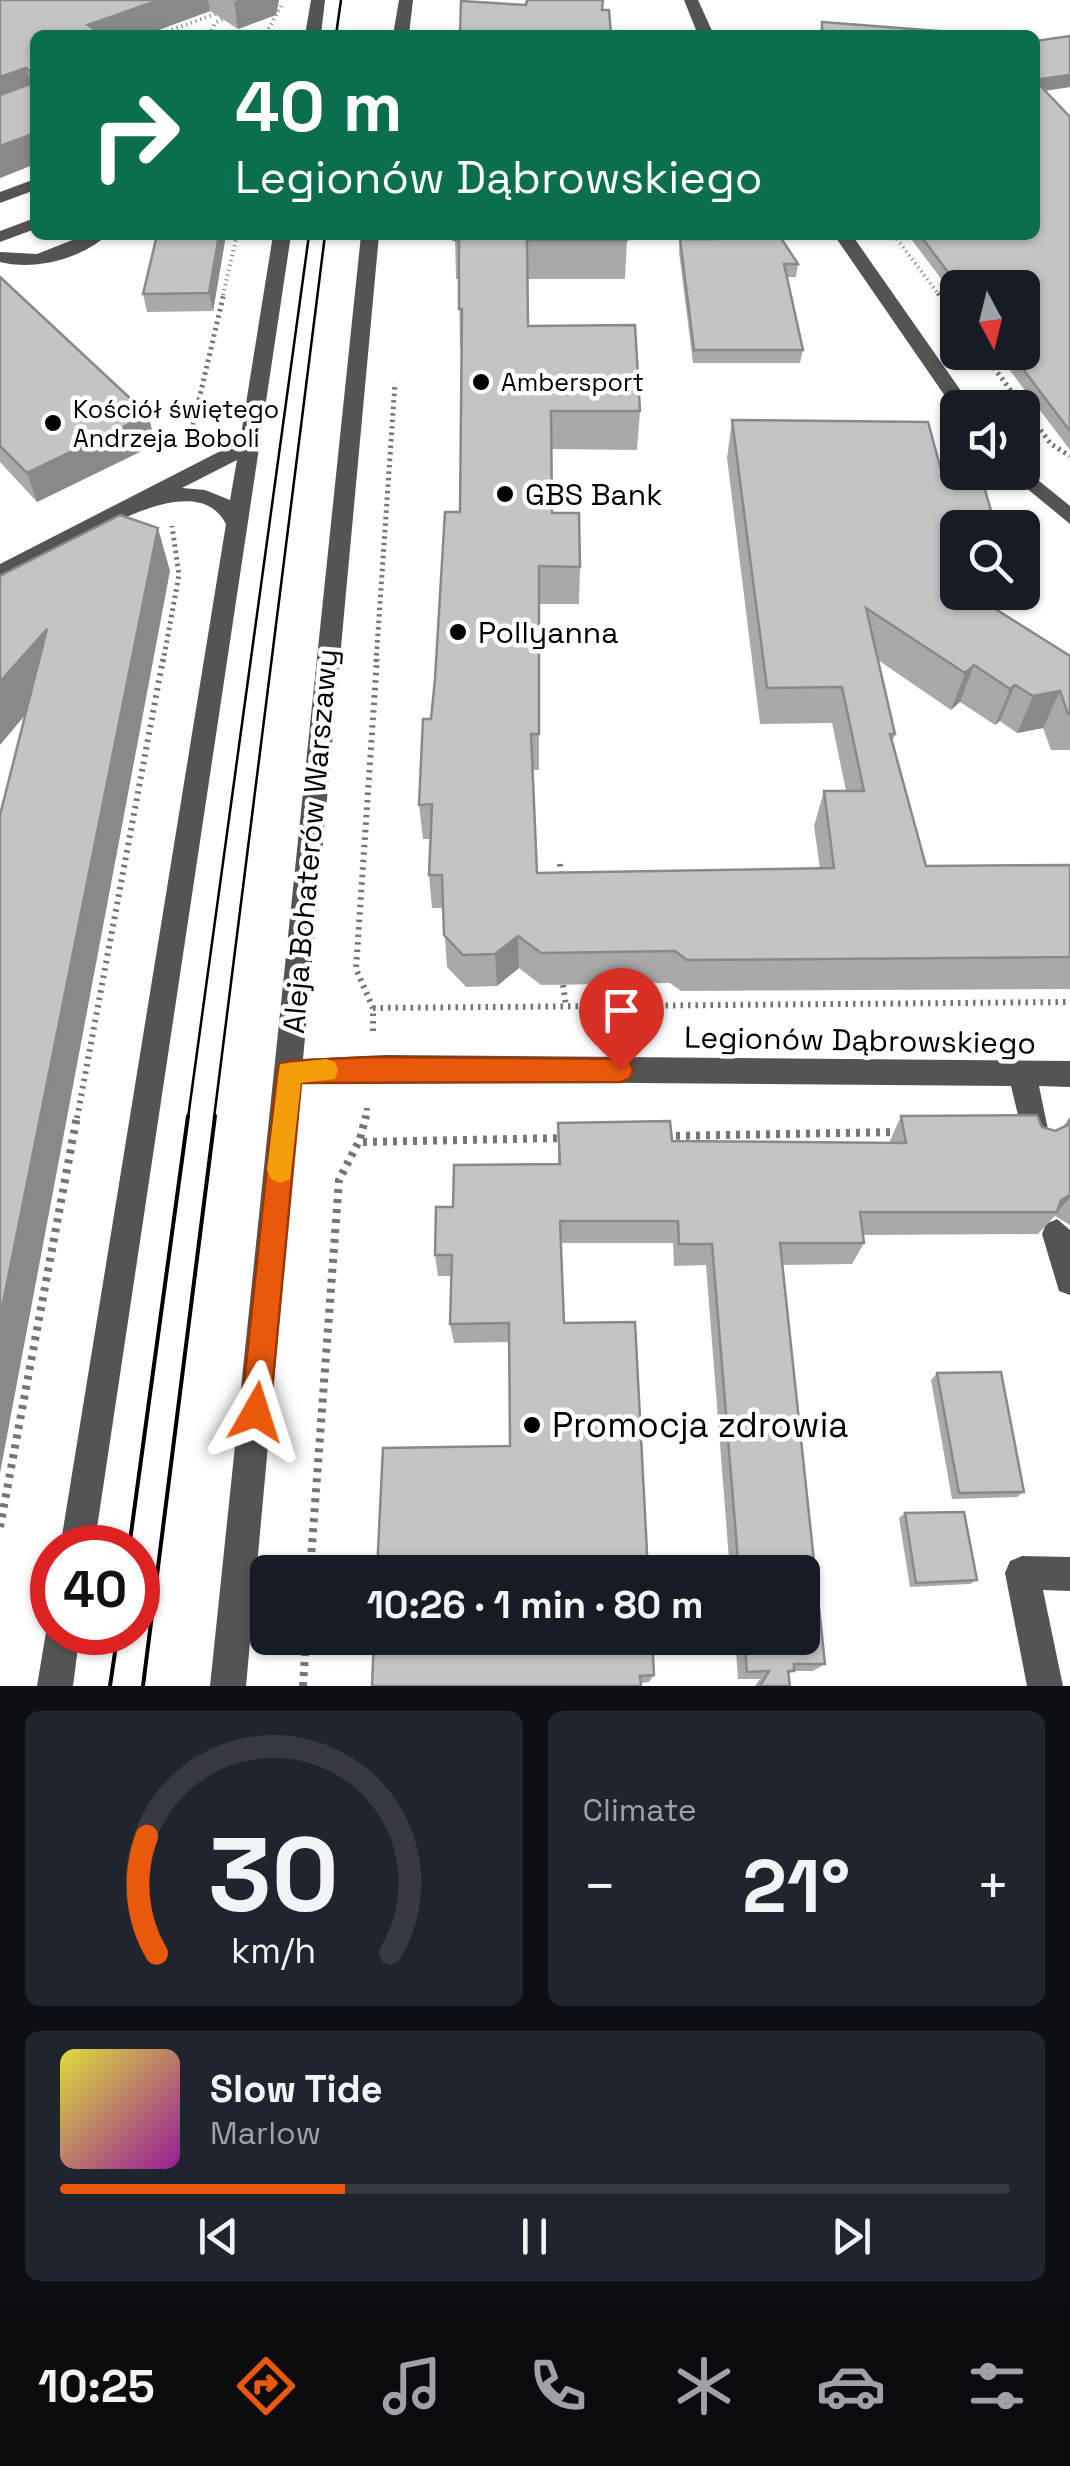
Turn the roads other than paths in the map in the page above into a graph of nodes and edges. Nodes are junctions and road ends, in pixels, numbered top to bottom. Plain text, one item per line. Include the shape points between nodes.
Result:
1 (318, 0) edge
2 (691, 0) edge
3 (405, 3) edge
4 (315, 30) edge
5 (402, 30) edge
6 (704, 30) edge
7 (30, 186) edge
8 (0, 198) edge
9 (30, 225) edge
10 (0, 236) edge
11 (89, 240) edge
12 (281, 240) edge
13 (369, 240) edge
14 (845, 240) edge
15 (0, 257) edge
16 (950, 390) edge
17 (251, 444) junction
18 (1039, 490) edge
19 (143, 501) junction
20 (1070, 516) edge
21 (238, 526) junction
22 (0, 573) edge
23 (289, 1072) junction
24 (1023, 1074) junction
25 (1070, 1074) edge
26 (1036, 1140) edge
27 (1058, 1234) edge
28 (1070, 1280) edge
29 (80, 1525) edge
30 (1070, 1574) edge
31 (59, 1655) edge
32 (54, 1686) edge
33 (228, 1686) edge
34 (1044, 1686) edge

1 - 4 street
2 - 6 street
3 - 5 street
7 - 8 street
9 - 10 street
11 - 15 street via 66,252 13,262
12 - 17 street
13 - 23 street, Aleja Bohaterów Warszawy
14 - 16 street
17 - 19 street
17 - 21 street
18 - 20 street
19 - 21 street via 213,499 232,512
19 - 22 street
21 - 29 street
23 - 24 street, Legionów Dąbrowskiego
23 - 33 street, Aleja Bohaterów Warszawy
24 - 25 street, Legionów Dąbrowskiego
24 - 26 street
27 - 28 street
30 - 34 street via 1022,1573
31 - 32 street

